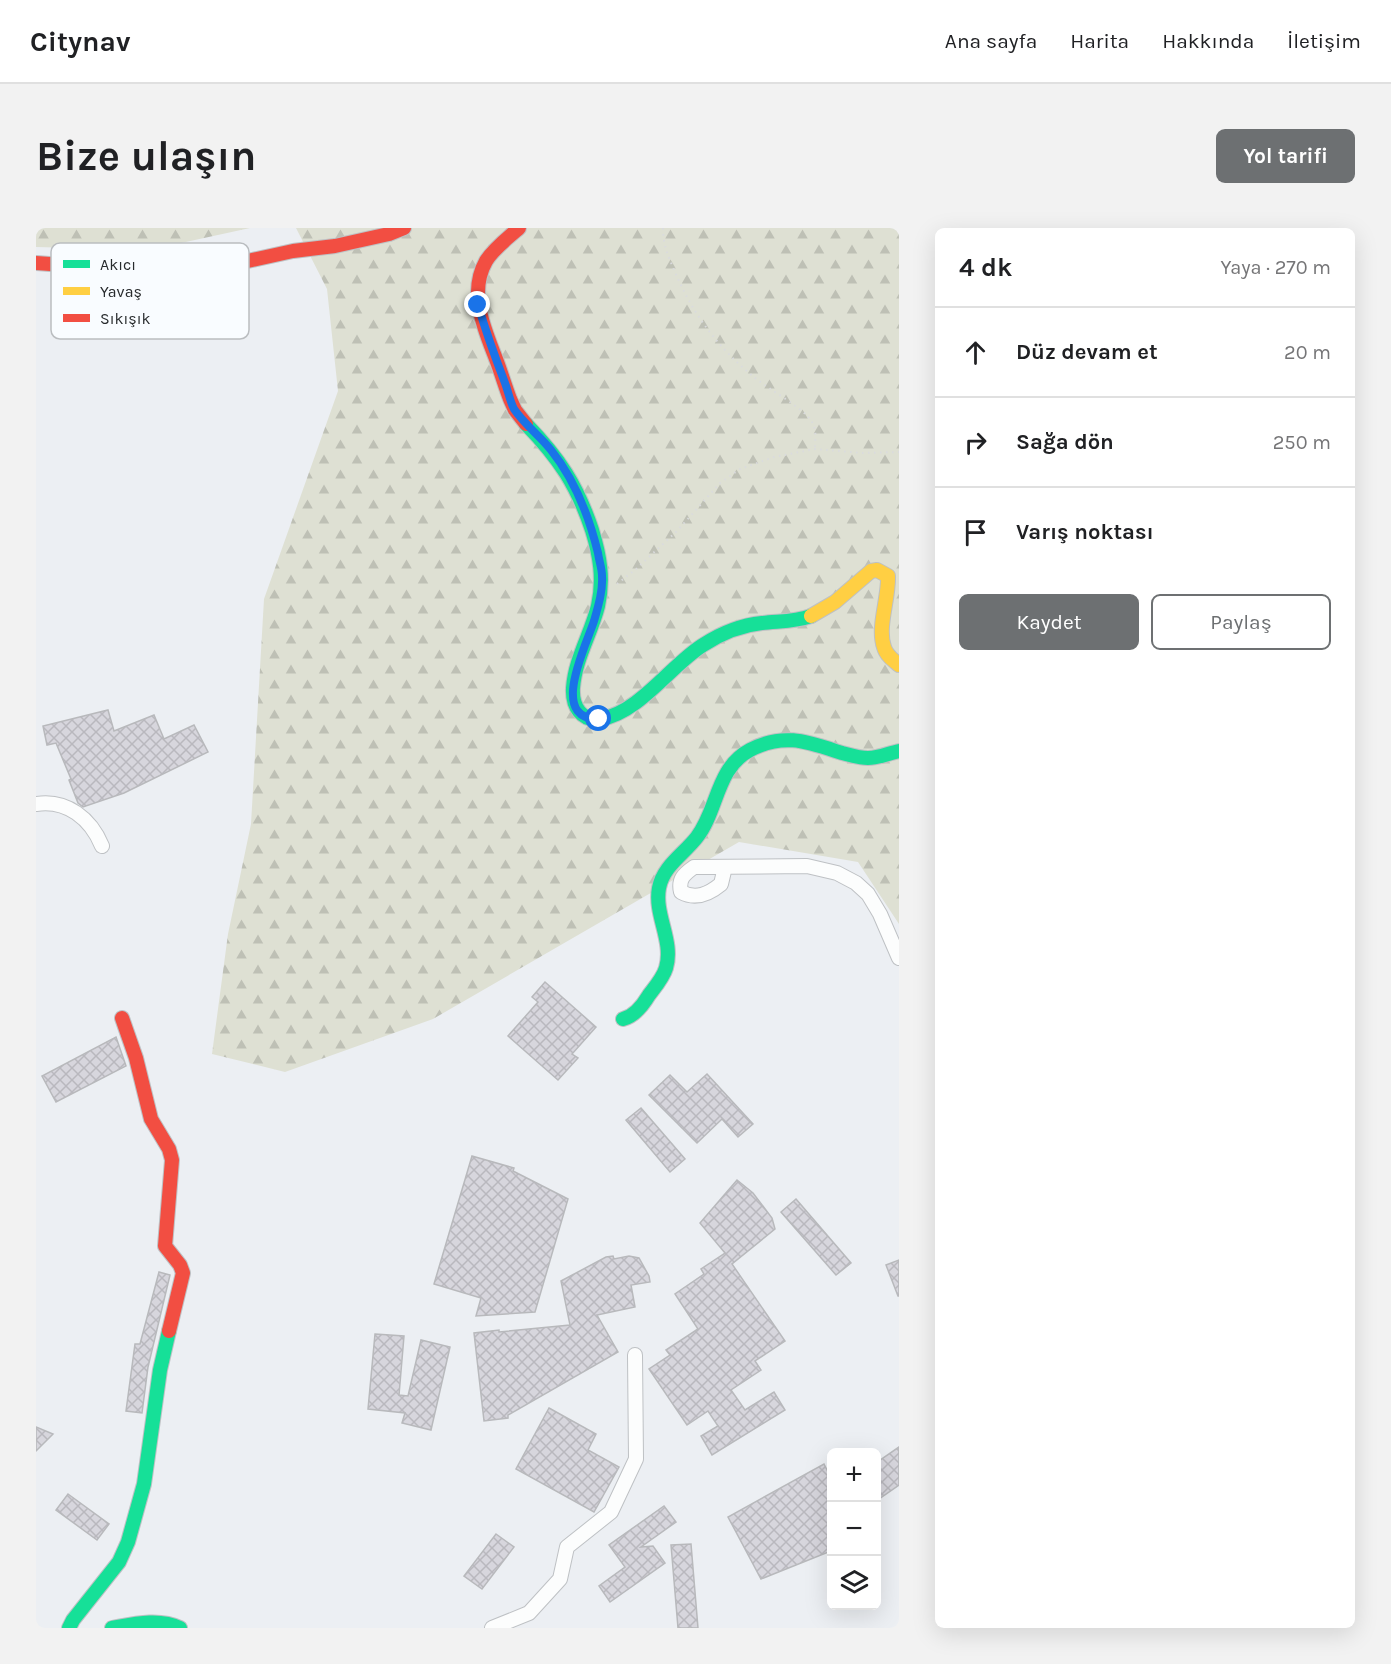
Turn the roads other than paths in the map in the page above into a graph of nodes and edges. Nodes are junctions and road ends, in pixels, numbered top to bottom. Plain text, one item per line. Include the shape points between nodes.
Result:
1 (404, 228) edge
2 (519, 228) edge
3 (249, 261) edge
4 (36, 263) edge
5 (51, 264) edge
6 (899, 665) edge
7 (899, 751) edge
8 (36, 804) edge
9 (102, 846) dead end
10 (725, 867) dead end
11 (899, 958) edge
12 (122, 1018) dead end
13 (623, 1019) dead end
14 (635, 1355) dead end
15 (69, 1628) edge
16 (112, 1628) edge
17 (180, 1628) edge
18 (492, 1628) edge

1 - 3 street via 336,246
2 - 6 street via 487,260 477,286 478,305 514,408 562,466 584,506 594,537 602,576 594,621 573,681 572,694 580,714 588,719 613,716 654,690 711,640 756,624 809,617 877,570 888,576 882,644
4 - 5 street
7 - 13 street via 866,759 786,738 769,741 733,762 696,838 662,878 659,894 667,948 666,971 646,1000
8 - 9 street via 53,803 78,813 91,825
10 - 11 street via 807,866 837,873 868,894
12 - 15 street via 151,1119 172,1160 165,1246 180,1263 183,1273 160,1371 144,1484 128,1542 119,1562
14 - 18 street via 636,1459 611,1512 567,1547 560,1579 529,1613
16 - 17 street via 132,1624 174,1624

